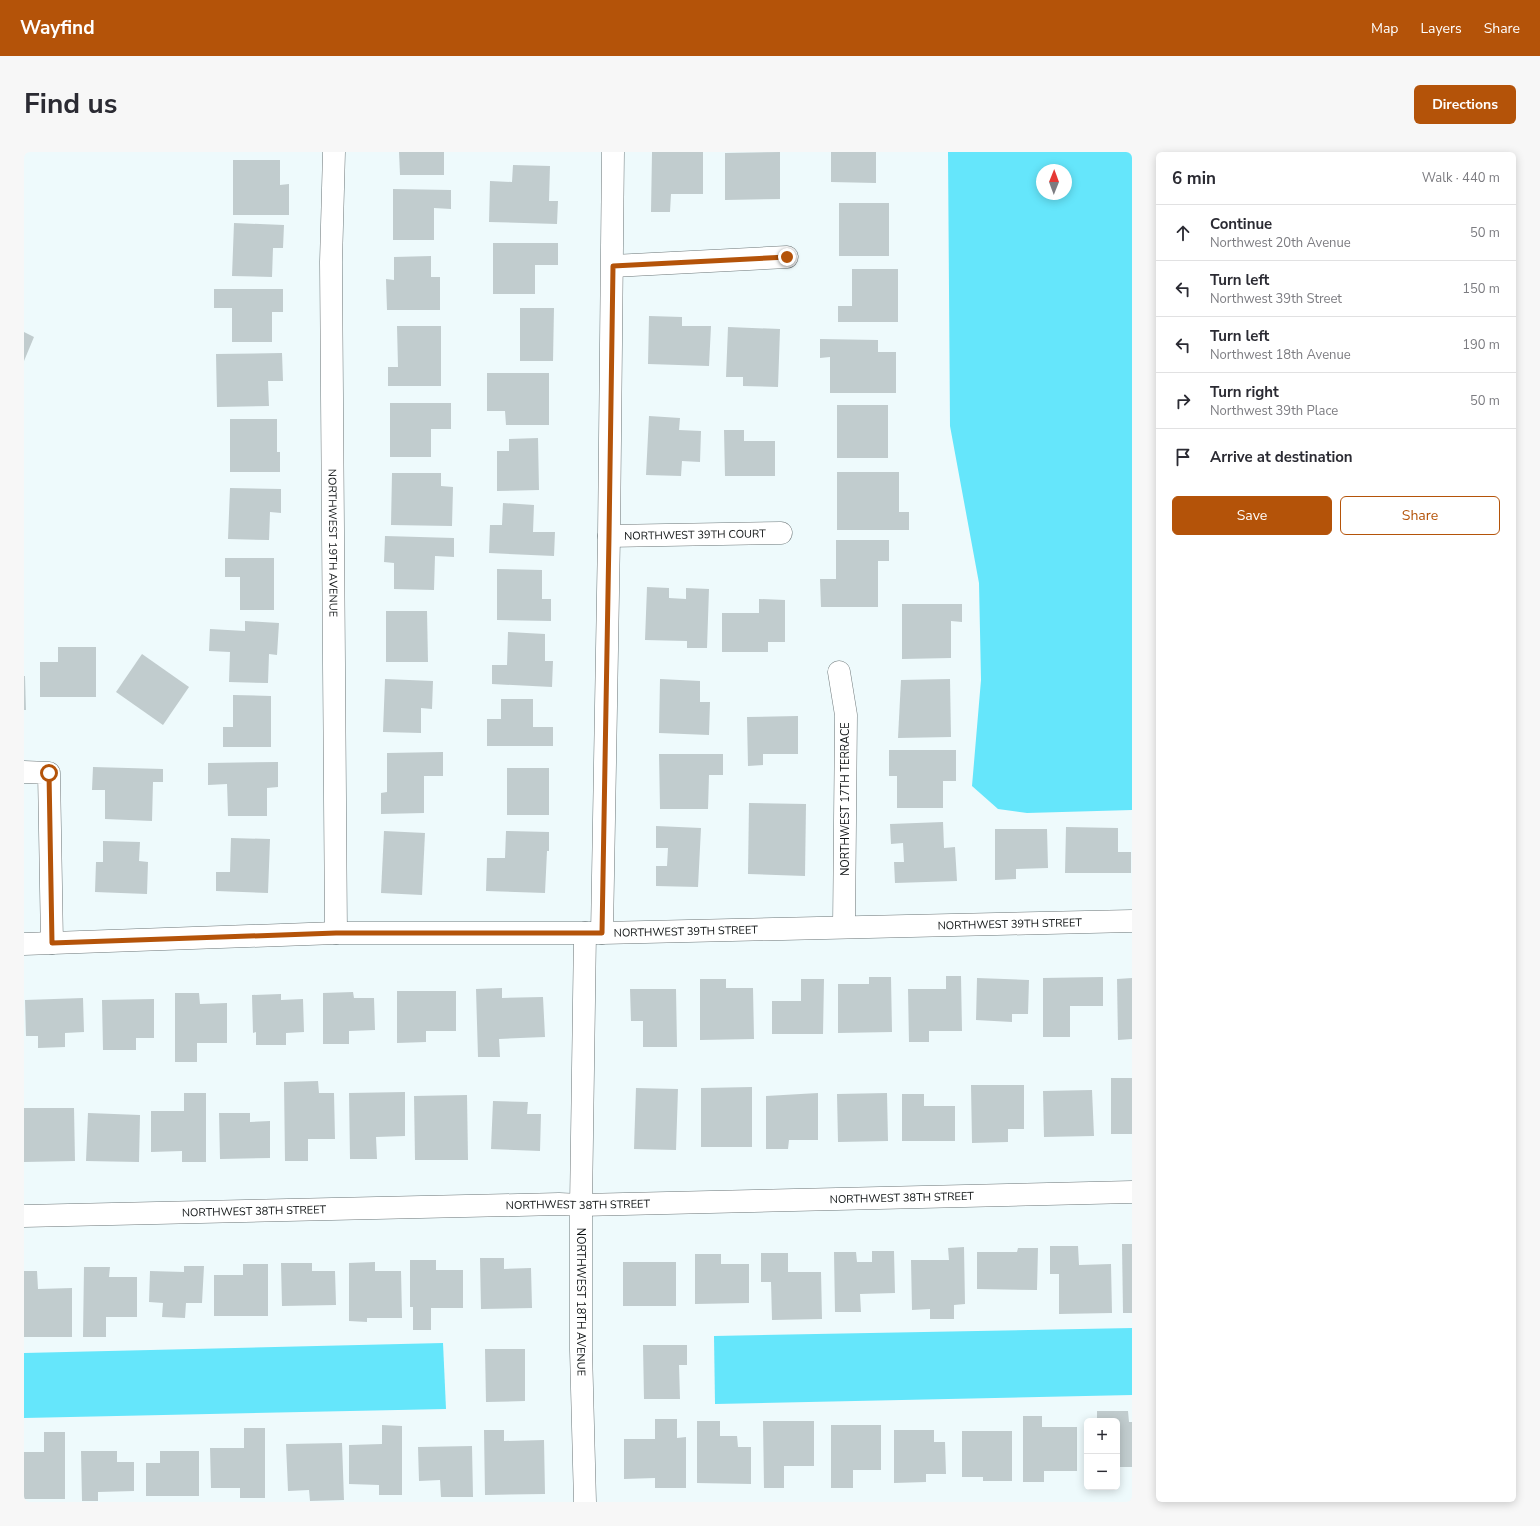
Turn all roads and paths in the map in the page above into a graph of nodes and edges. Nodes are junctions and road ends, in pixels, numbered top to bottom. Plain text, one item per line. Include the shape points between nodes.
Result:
1 (334, 152) edge
2 (613, 152) edge
3 (787, 257) dead end
4 (613, 266) junction
5 (781, 533) dead end
6 (609, 536) junction
7 (839, 672) dead end
8 (24, 772) edge
9 (1132, 921) edge
10 (844, 927) junction
11 (336, 933) junction
12 (593, 933) junction
13 (52, 943) junction
14 (24, 944) edge
15 (1132, 1192) edge
16 (581, 1205) junction
17 (24, 1216) edge
18 (586, 1502) edge

1 - 11 street, NORTHWEST 19TH AVENUE via 331,270
2 - 4 street, NORTHWEST 18TH AVENUE
3 - 4 street
4 - 6 street, NORTHWEST 18TH AVENUE
5 - 6 street, NORTHWEST 39TH COURT
6 - 12 street, NORTHWEST 18TH AVENUE
7 - 10 street, NORTHWEST 17TH TERRACE via 846,715
8 - 13 street via 49,773
9 - 10 street, NORTHWEST 39TH STREET
10 - 12 street, NORTHWEST 39TH STREET
11 - 12 street, NORTHWEST 39TH STREET
11 - 13 street, NORTHWEST 39TH STREET
12 - 16 street, NORTHWEST 18TH AVENUE
13 - 14 street, NORTHWEST 39TH STREET
15 - 16 street, NORTHWEST 38TH STREET
16 - 17 street, NORTHWEST 38TH STREET
16 - 18 street, NORTHWEST 18TH AVENUE via 581,1350

